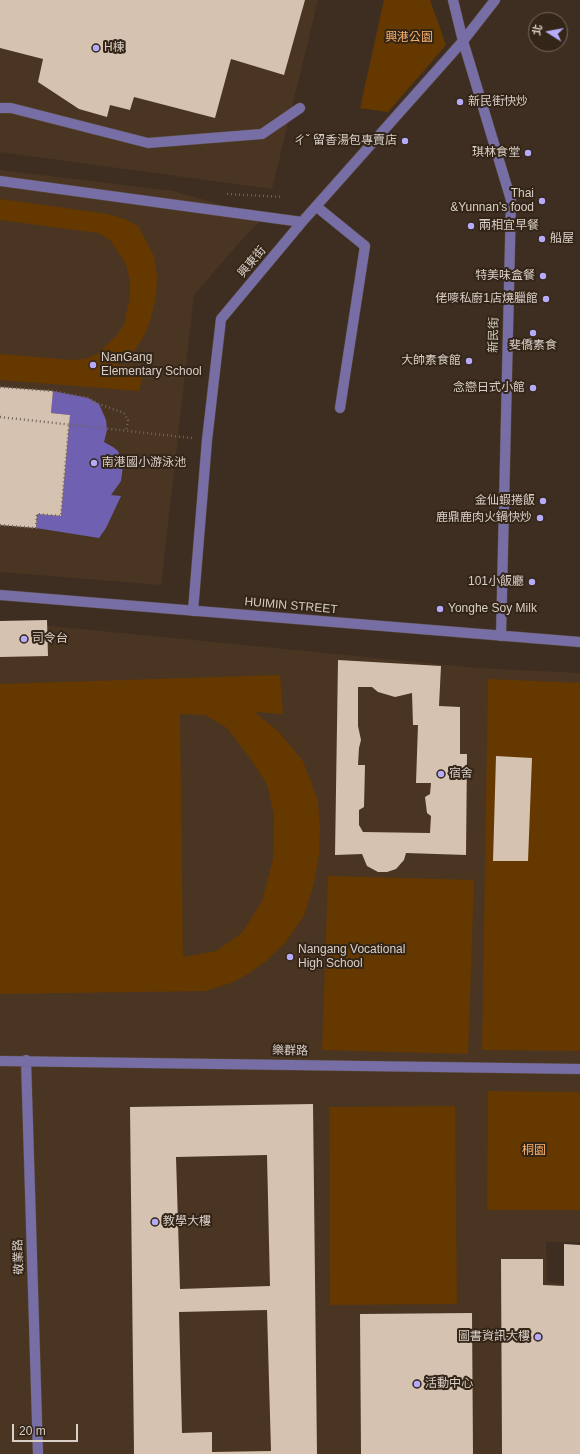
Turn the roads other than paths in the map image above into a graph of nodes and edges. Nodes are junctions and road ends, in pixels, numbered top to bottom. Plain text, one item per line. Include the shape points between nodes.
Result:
1 (453, 0) edge
2 (495, 0) edge
3 (463, 41) junction
4 (0, 108) edge
5 (300, 108) dead end
6 (0, 181) edge
7 (317, 207) junction
8 (302, 222) junction
9 (340, 408) dead end
10 (0, 595) edge
11 (193, 611) junction
12 (501, 636) junction
13 (580, 642) edge
14 (26, 1060) junction
15 (0, 1061) edge
16 (580, 1069) edge
17 (38, 1454) edge

1 - 3 street, 新民街
2 - 3 street, 興東街
3 - 7 street, 興東街
3 - 12 street, 新民街 via 511,200
4 - 5 street via 11,108 148,143 262,134
6 - 8 street
7 - 8 street, 興東街
7 - 9 street via 365,246
8 - 11 street, 興東街 via 221,319 207,440
10 - 11 street, HUIMIN STREET
11 - 12 street, HUIMIN STREET
12 - 13 street, HUIMIN STREET
14 - 15 street, 樂群路
14 - 16 street, 樂群路
14 - 17 street, 敬業路

